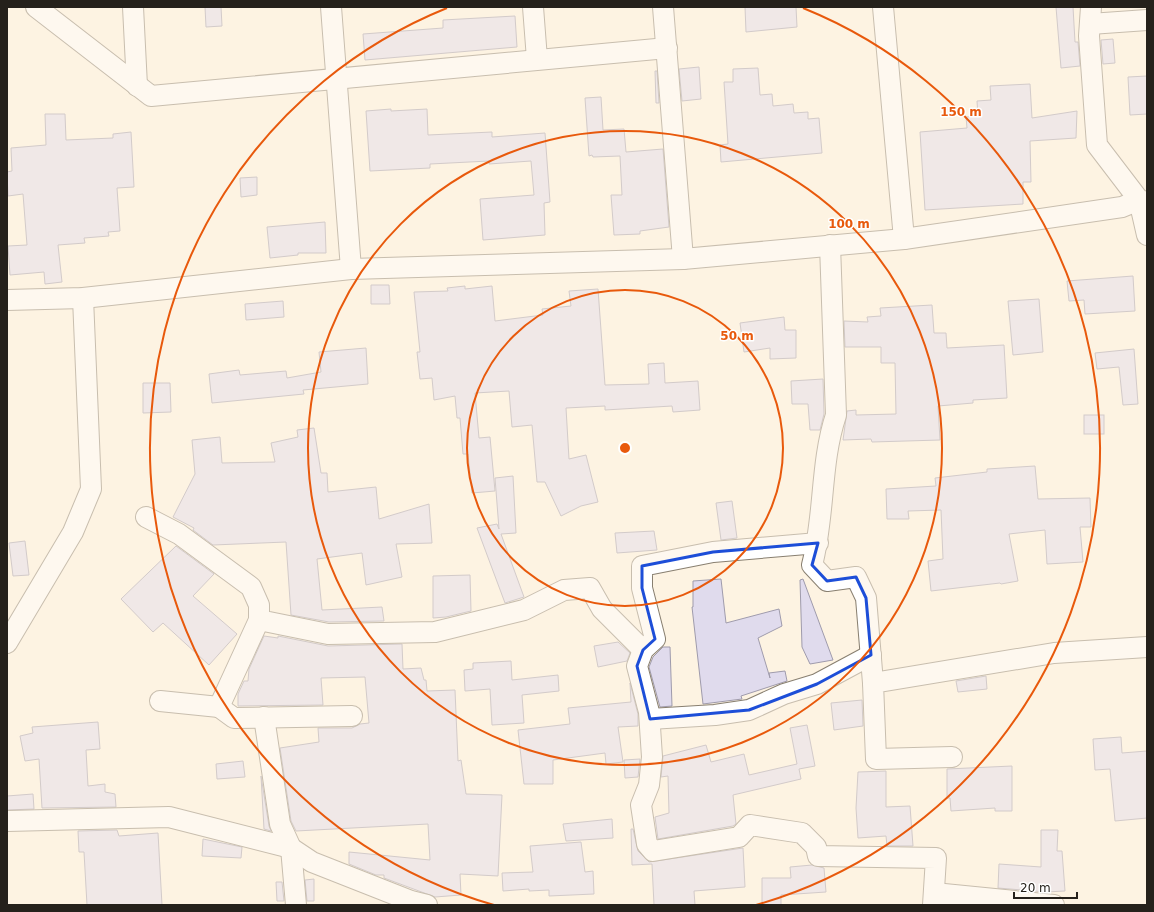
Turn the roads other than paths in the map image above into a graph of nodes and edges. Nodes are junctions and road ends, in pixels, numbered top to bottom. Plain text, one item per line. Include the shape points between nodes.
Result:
1 (36, 7) edge
2 (133, 7) edge
3 (331, 7) edge
4 (533, 7) edge
5 (663, 7) edge
6 (883, 7) edge
7 (1091, 16) edge
8 (1147, 20) edge
9 (666, 48) junction
10 (537, 60) junction
11 (337, 78) junction
12 (137, 86) junction
13 (1143, 201) edge
14 (1147, 235) edge
15 (904, 239) junction
16 (830, 246) junction
17 (683, 259) junction
18 (351, 269) junction
19 (83, 298) junction
20 (7, 300) edge
21 (146, 517) dead end
22 (818, 543) junction
23 (259, 620) junction
24 (7, 643) edge
25 (1147, 647) edge
26 (643, 650) junction
27 (871, 655) junction
28 (873, 683) junction
29 (160, 701) dead end
30 (219, 707) junction
31 (352, 716) dead end
32 (264, 717) junction
33 (650, 719) junction
34 (952, 757) dead end
35 (7, 821) edge
36 (291, 848) junction
37 (933, 899) edge
38 (296, 905) edge
39 (427, 905) edge
40 (1054, 905) edge

1 - 12 street
2 - 12 street
3 - 11 street
4 - 10 street
5 - 9 street
6 - 15 street
7 - 8 street
7 - 13 street via 1089,36 1097,145
9 - 10 street
9 - 17 street
10 - 11 street
11 - 12 street via 151,96
11 - 18 street
13 - 14 street
13 - 15 street via 1122,207
15 - 16 street
16 - 17 street
16 - 22 street via 836,415 829,436
17 - 18 street
18 - 19 street
19 - 20 street
19 - 24 street via 91,489 73,532
21 - 23 street via 179,534 251,587 259,605
22 - 26 street via 713,552 642,566 642,588 655,639
22 - 27 street via 812,565 827,581 856,577 866,598
23 - 26 street via 328,634 434,632 524,610 564,590 590,588 602,609
23 - 30 street
25 - 28 street via 1054,653
26 - 33 street via 637,666
27 - 28 street
27 - 33 street via 817,684 784,694 749,710
28 - 34 street via 876,759
29 - 30 street
30 - 32 street via 234,718
31 - 32 street
32 - 36 street via 280,824
33 - 37 street via 652,757 649,785 641,804 647,844 653,851 739,837 750,825 771,827 802,833 816,847 818,856 936,858
35 - 36 street via 169,817
36 - 38 street
36 - 39 street via 312,862
37 - 40 street

